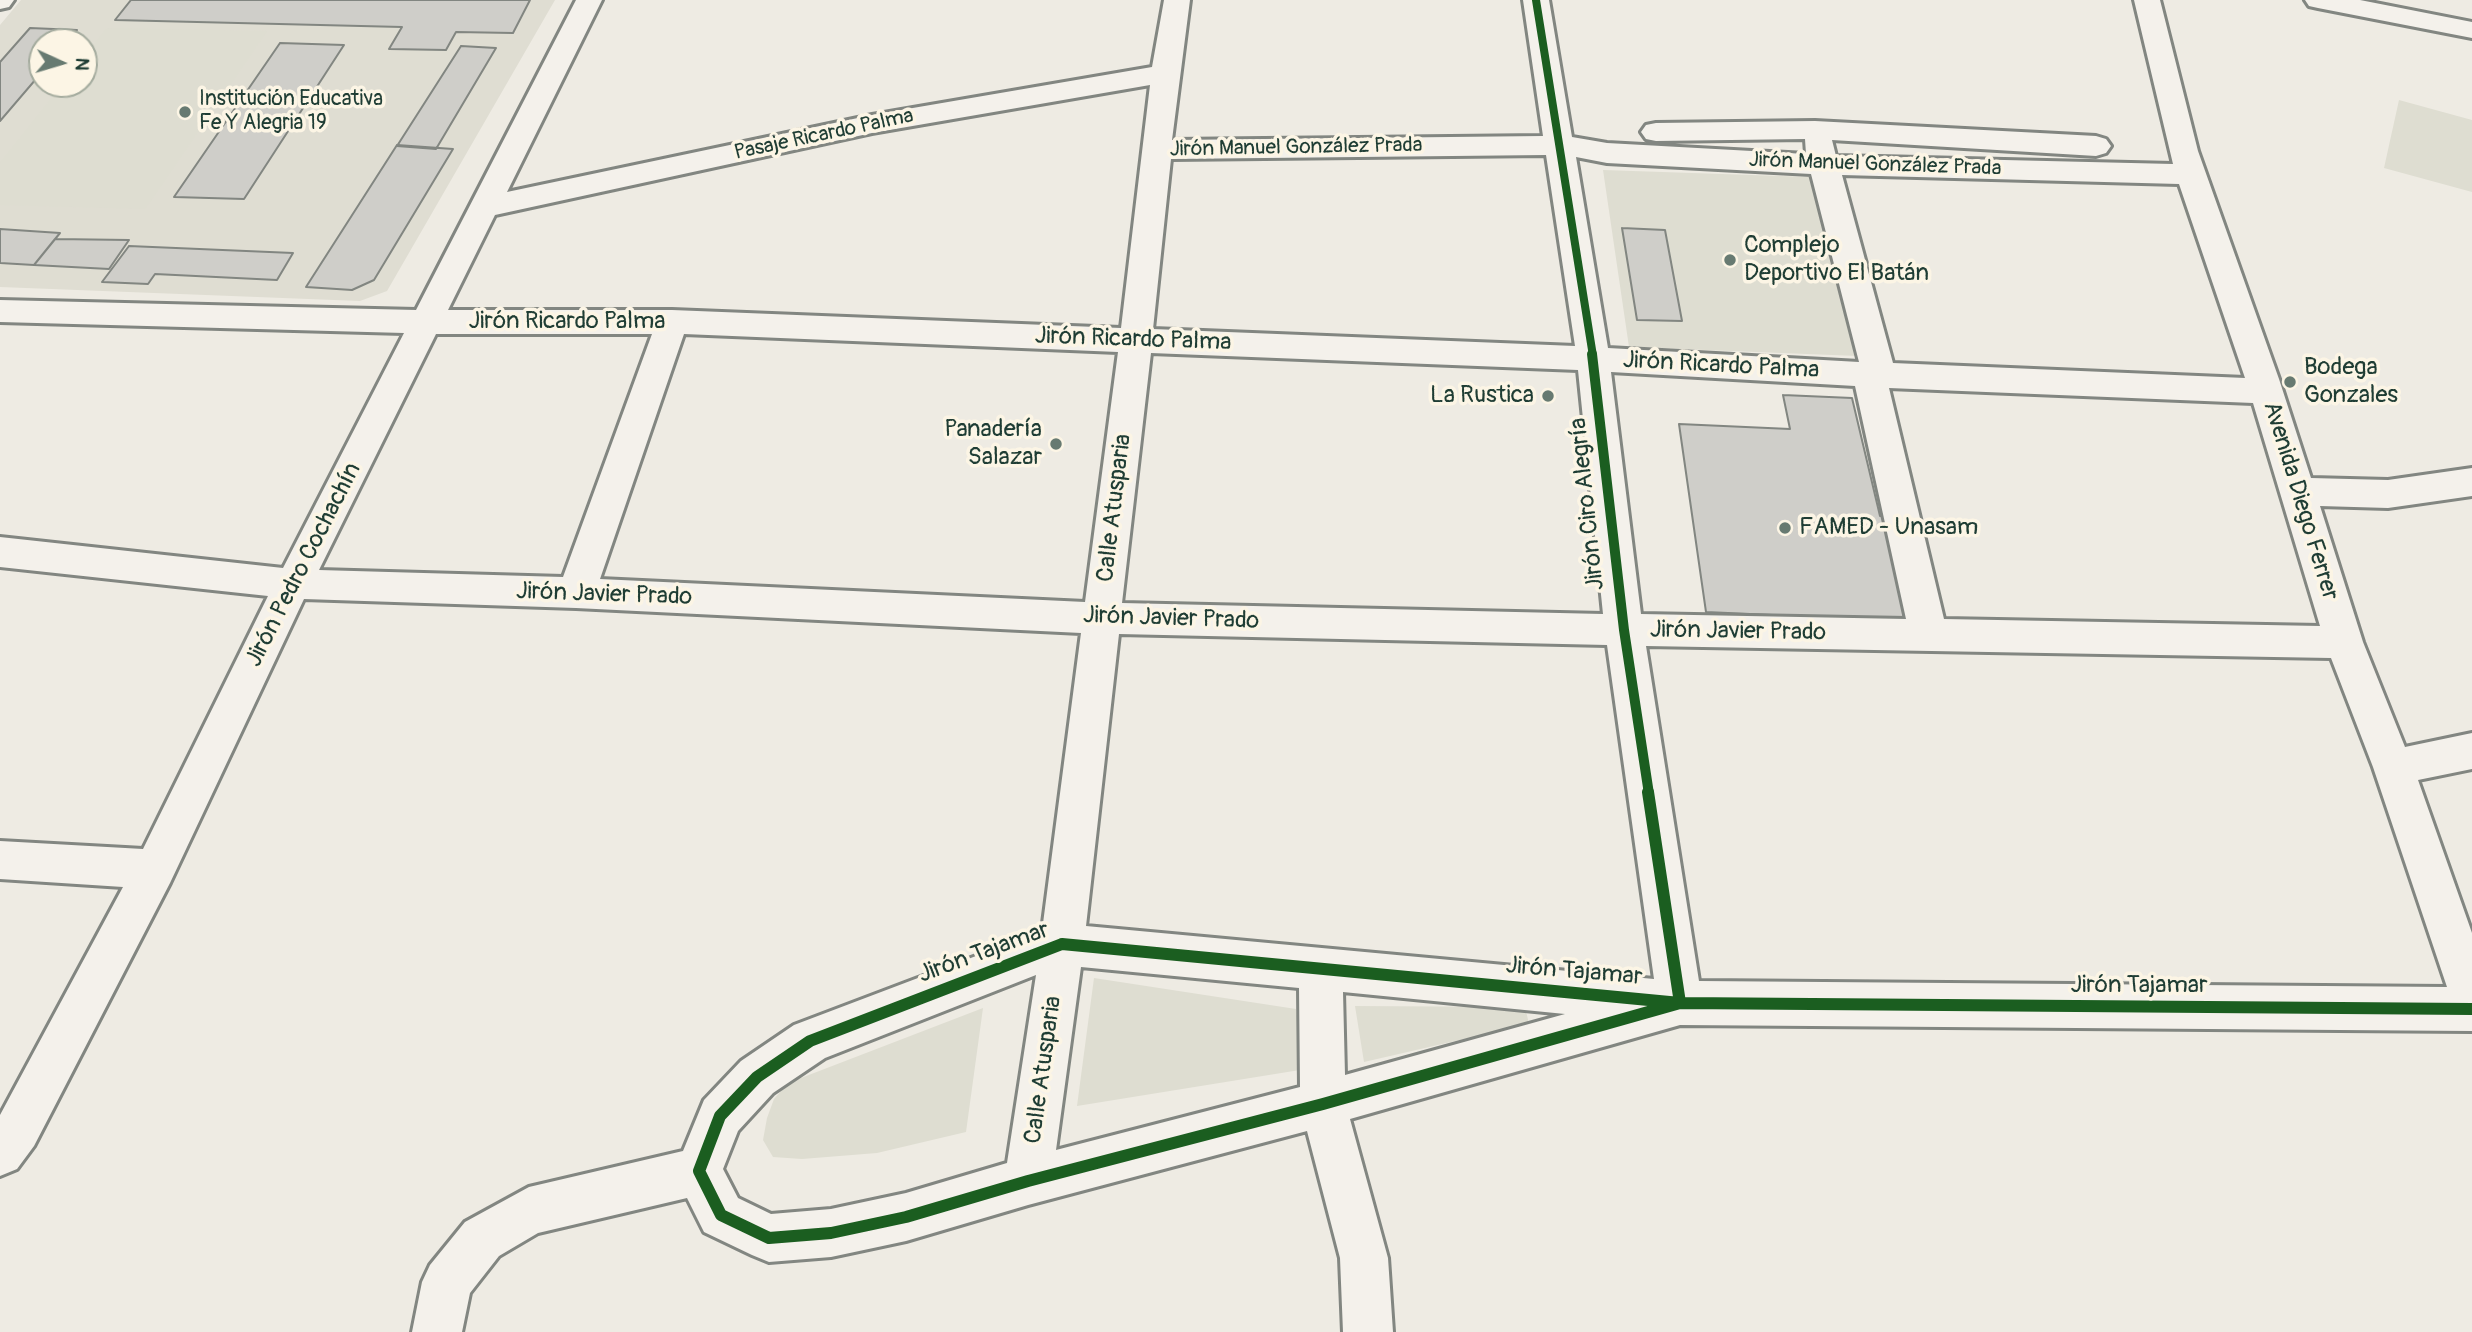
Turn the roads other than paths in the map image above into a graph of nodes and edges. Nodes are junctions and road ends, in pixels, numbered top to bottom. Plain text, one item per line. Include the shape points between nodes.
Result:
1 (589, 0) edge
2 (1177, 0) edge
3 (1536, 0) edge
4 (2147, 0) edge
5 (2318, 0) edge
6 (2472, 30) edge
7 (1165, 74) junction
8 (1815, 130) junction
9 (1561, 145) junction
10 (1157, 150) junction
11 (2187, 163) junction
12 (1825, 165) junction
13 (485, 207) junction
14 (0, 310) edge
15 (427, 322) junction
16 (672, 322) junction
17 (1136, 340) junction
18 (1593, 359) junction
19 (1874, 375) junction
20 (2266, 391) junction
21 (2472, 482) edge
22 (2300, 492) junction
23 (0, 552) edge
24 (293, 584) junction
25 (576, 593) junction
26 (1102, 618) junction
27 (1624, 630) junction
28 (1929, 635) junction
29 (2344, 642) junction
30 (2472, 751) edge
31 (2393, 767) junction
32 (0, 860) edge
33 (155, 869) junction
34 (1062, 944) junction
35 (1321, 969) junction
36 (2472, 996) edge
37 (1680, 1003) junction
38 (2472, 1009) edge
39 (1323, 1104) junction
40 (9, 1141) edge
41 (699, 1171) junction
42 (1028, 1181) junction
43 (437, 1332) edge
44 (1368, 1332) edge

1 - 13 street, Jirón Pedro Cochachín
2 - 7 street, Calle Atusparia
3 - 9 street, Jirón Ciro Alegría
4 - 11 street, Avenida Diego Ferrer
5 - 6 street
7 - 10 street, Calle Atusparia
7 - 13 street, Pasaje Ricardo Palma via 872,124
8 - 9 street, Jirón Manuel González Prada via 1608,133
8 - 11 street, Jirón Manuel González Prada
8 - 12 street
9 - 10 street, Jirón Manuel González Prada
9 - 12 street, Jirón Manuel González Prada via 1607,153
9 - 18 street, Jirón Ciro Alegría
10 - 17 street, Calle Atusparia
11 - 12 street, Jirón Manuel González Prada
11 - 20 street, Avenida Diego Ferrer
12 - 19 street
13 - 15 street, Jirón Pedro Cochachín
14 - 15 street, Jirón Ricardo Palma
15 - 16 street, Jirón Ricardo Palma
15 - 24 street, Jirón Pedro Cochachín
16 - 17 street, Jirón Ricardo Palma
16 - 25 street
17 - 18 street, Jirón Ricardo Palma
17 - 26 street, Calle Atusparia
18 - 19 street, Jirón Ricardo Palma
18 - 27 street, Jirón Ciro Alegría
19 - 20 street, Jirón Ricardo Palma
19 - 28 street
20 - 22 street, Avenida Diego Ferrer
21 - 22 street via 2388,494
22 - 29 street, Avenida Diego Ferrer
23 - 24 street, Jirón Javier Prado
24 - 25 street, Jirón Javier Prado
24 - 33 street, Jirón Pedro Cochachín
25 - 26 street, Jirón Javier Prado
26 - 27 street, Jirón Javier Prado
26 - 34 street, Calle Atusparia
27 - 28 street, Jirón Javier Prado
27 - 37 street, Jirón Ciro Alegría
28 - 29 street, Jirón Javier Prado
29 - 31 street, Avenida Diego Ferrer
30 - 31 street
31 - 36 street, Avenida Diego Ferrer
32 - 33 street
33 - 40 street, Jirón Pedro Cochachín
34 - 35 street, Jirón Tajamar
34 - 41 street, Jirón Tajamar via 810,1041 757,1077 720,1116
34 - 42 street, Calle Atusparia
35 - 37 street, Jirón Tajamar
35 - 39 street
37 - 38 street, Jirón Tajamar
37 - 39 street
39 - 42 street
39 - 44 street via 1364,1258
41 - 42 street via 722,1215 769,1238 831,1233 906,1217
41 - 43 street via 529,1211 482,1238 447,1282

